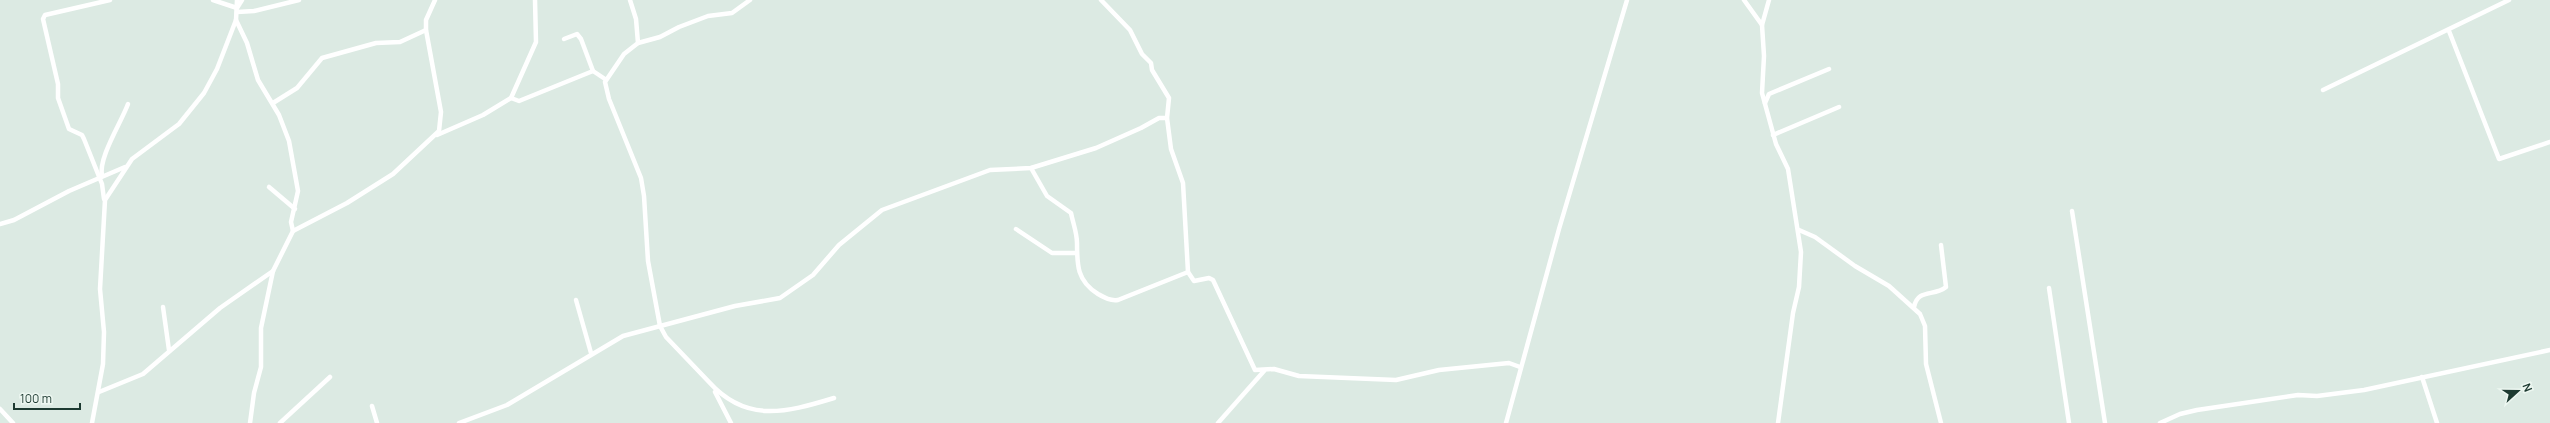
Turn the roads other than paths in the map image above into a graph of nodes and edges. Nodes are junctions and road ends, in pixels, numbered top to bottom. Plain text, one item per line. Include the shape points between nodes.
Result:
1 (110, 0) edge
2 (213, 0) edge
3 (237, 0) edge
4 (242, 0) edge
5 (299, 0) edge
6 (435, 0) edge
7 (535, 0) edge
8 (630, 0) edge
9 (750, 0) edge
10 (1101, 0) edge
11 (1626, 0) edge
12 (1744, 0) edge
13 (1769, 0) edge
14 (2509, 0) edge
15 (237, 10) junction
16 (236, 20) junction
17 (1762, 25) junction
18 (426, 30) junction
19 (2449, 31) junction
20 (564, 39) dead end
21 (638, 44) junction
22 (1829, 69) dead end
23 (593, 71) junction
24 (605, 79) junction
25 (2323, 90) dead end
26 (511, 98) junction
27 (273, 103) junction
28 (1765, 103) junction
29 (128, 104) dead end
30 (1839, 107) dead end
31 (1167, 118) junction
32 (437, 134) junction
33 (1774, 135) junction
34 (2550, 142) edge
35 (125, 167) junction
36 (1032, 168) junction
37 (100, 177) junction
38 (269, 187) dead end
39 (105, 200) junction
40 (295, 209) junction
41 (2072, 211) dead end
42 (0, 224) edge
43 (1016, 229) dead end
44 (1799, 230) junction
45 (293, 231) junction
46 (1941, 246) dead end
47 (1076, 253) junction
48 (273, 271) junction
49 (1188, 272) junction
50 (2049, 288) dead end
51 (576, 300) dead end
52 (163, 307) dead end
53 (1914, 307) junction
54 (660, 326) junction
55 (169, 350) junction
56 (2550, 350) edge
57 (591, 353) junction
58 (1520, 367) junction
59 (1264, 370) junction
60 (330, 377) dead end
61 (2422, 377) junction
62 (715, 391) junction
63 (99, 392) junction
64 (834, 398) dead end
65 (372, 406) dead end
66 (0, 409) edge
67 (13, 423) edge
68 (92, 423) edge
69 (250, 423) edge
70 (280, 423) edge
71 (377, 423) edge
72 (459, 423) edge
73 (731, 423) edge
74 (1218, 423) edge
75 (1506, 423) edge
76 (1778, 423) edge
77 (1941, 423) edge
78 (2069, 423) edge
79 (2105, 423) edge
80 (2162, 423) edge
81 (2436, 423) edge

1 - 37 street via 61,10 45,15 43,19 58,84 58,98 69,129 82,135
2 - 15 street
3 - 15 street
4 - 15 street
5 - 15 street via 254,11
6 - 18 street via 426,20
7 - 26 street via 536,42
8 - 21 street via 636,19
9 - 21 street via 732,12 708,16 679,27 660,38
10 - 31 street via 1130,30 1142,54 1151,63 1152,70 1169,98
11 - 58 street
12 - 17 street
13 - 17 street
14 - 19 street
15 - 16 street
16 - 27 street via 258,80
16 - 35 street via 217,69 194,108 170,132 144,149
17 - 28 street via 1762,87
18 - 27 street via 400,42 376,43 322,58 297,88
18 - 32 street via 441,112
19 - 25 street
19 - 34 street via 2499,159
20 - 23 street via 577,34
21 - 24 street via 624,54
22 - 28 street via 1769,94
23 - 24 street
23 - 26 street via 519,101
24 - 54 street via 609,99 641,178 648,261
26 - 32 street via 483,115
27 - 40 street via 289,141 298,191
28 - 33 street
29 - 37 street via 104,158
30 - 33 street
31 - 36 street via 1159,118 1096,148
31 - 49 street via 1172,153 1183,183
32 - 45 street via 393,174 347,203
33 - 44 street via 1788,169
35 - 37 street
35 - 39 street
36 - 47 street via 1047,196 1071,213 1077,242
36 - 54 street via 990,170 882,210 839,245 813,275 780,298 735,306
37 - 39 street
37 - 42 street via 14,220
38 - 40 street
39 - 63 street via 100,289 104,332
40 - 45 street via 291,222
41 - 79 street
43 - 47 street via 1052,253
44 - 53 street via 1815,237 1854,266 1889,286
44 - 76 street via 1799,287
45 - 48 street
46 - 53 street via 1946,287 1920,295 1915,300
47 - 49 street via 1078,271 1084,281 1095,292 1110,300 1118,300
48 - 55 street via 232,299
48 - 69 street via 261,328 261,367
49 - 59 street via 1194,281 1209,278 1213,280 1255,370
50 - 78 street
51 - 57 street
52 - 55 street
53 - 77 street via 1923,318 1925,326 1926,364
54 - 57 street via 623,336
54 - 62 street via 666,337
55 - 63 street via 139,377
56 - 61 street
57 - 72 street via 507,405
58 - 59 street via 1509,363 1439,370 1396,380 1299,376 1274,369
58 - 75 street
59 - 74 street
60 - 70 street
61 - 80 street via 2364,390 2316,396 2298,395 2222,406 2180,414
61 - 81 street
62 - 64 street via 757,415 782,414
62 - 73 street
63 - 68 street
65 - 71 street
66 - 67 street

